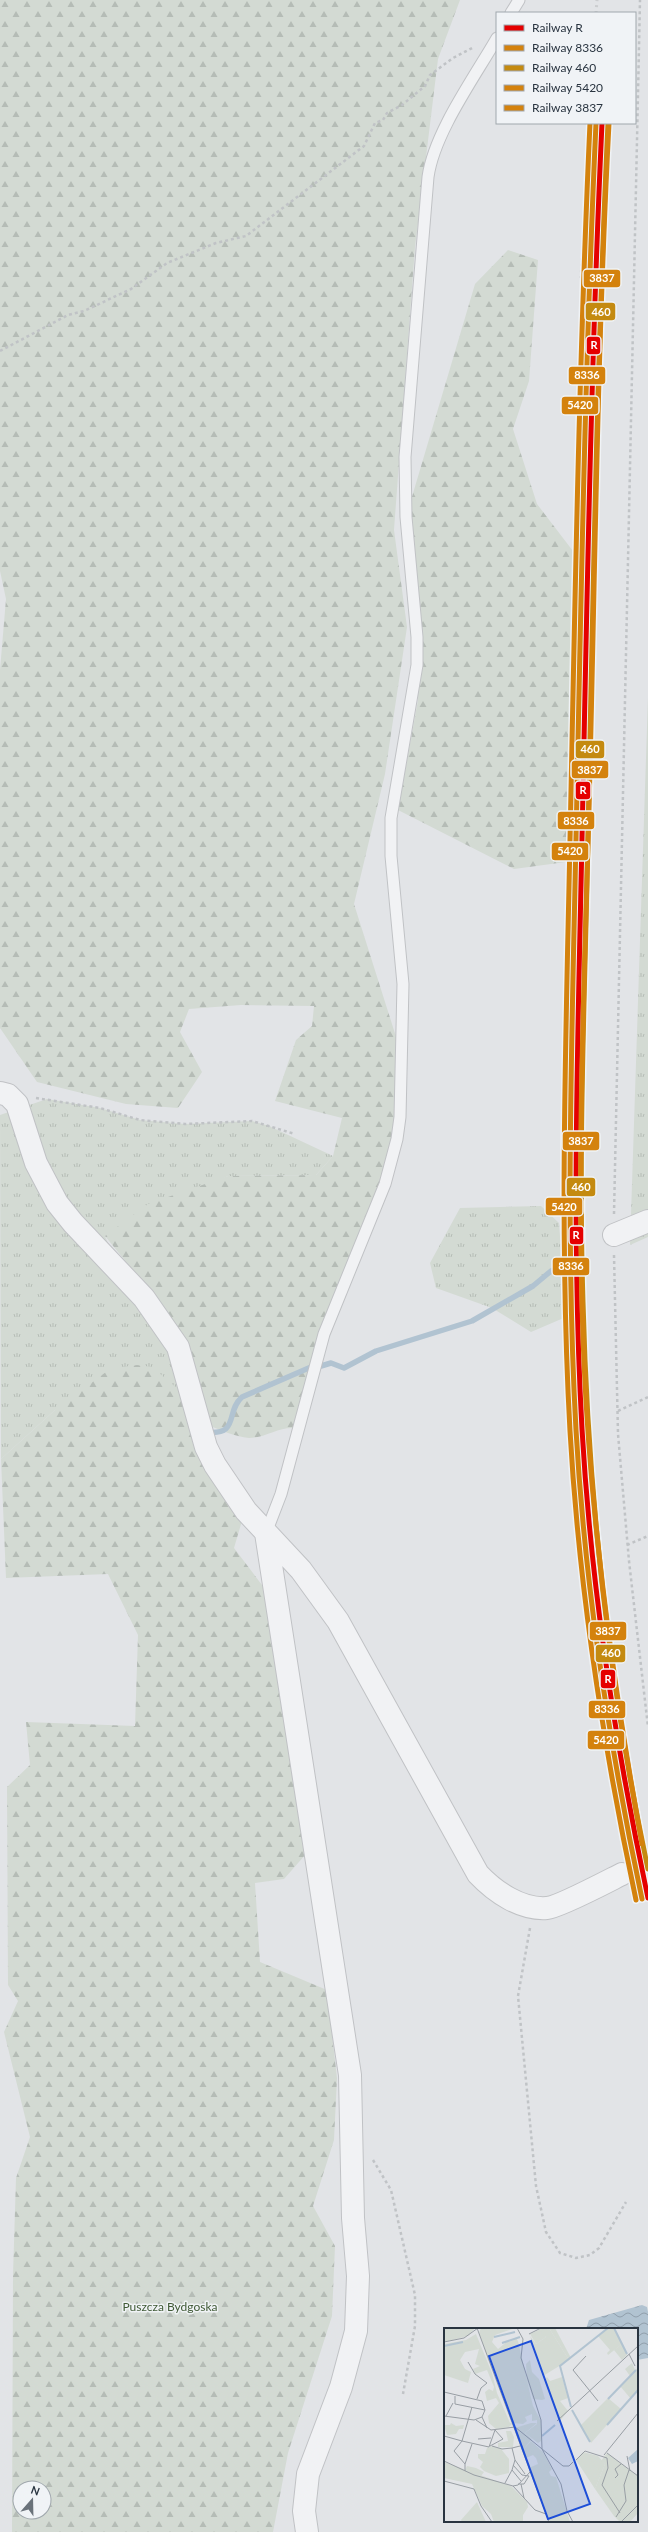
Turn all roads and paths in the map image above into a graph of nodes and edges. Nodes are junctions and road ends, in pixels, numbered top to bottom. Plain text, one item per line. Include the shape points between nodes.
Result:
1 (519, 0) edge
2 (640, 0) edge
3 (512, 12) edge
4 (496, 40) edge
5 (0, 351) edge
6 (4, 1094) edge
7 (295, 1134) dead end
8 (648, 1221) edge
9 (614, 1235) junction
10 (648, 1397) edge
11 (618, 1411) junction
12 (266, 1533) junction
13 (648, 1536) edge
14 (627, 1545) junction
15 (648, 1727) edge
16 (622, 1874) dead end
17 (534, 1907) junction
18 (372, 2158) dead end
19 (626, 2202) dead end
20 (403, 2394) dead end
21 (307, 2532) edge

1 - 3 lane
2 - 9 path
4 - 5 path via 468,49 430,75 425,86 376,123 364,146 246,236 216,243 167,263 131,289 68,315
4 - 12 lane via 440,137 430,163 428,178 405,457 406,517 417,637 417,665 391,818 391,856 404,1021 397,1139 385,1184 324,1334 281,1494
6 - 7 path via 100,1108 140,1120 185,1124 252,1121
6 - 12 street via 17,1104 36,1163 57,1203 144,1298 178,1347 206,1447 215,1465 246,1510
8 - 9 street
9 - 11 path
10 - 11 path
11 - 14 path
12 - 17 street via 301,1570 338,1621 478,1874 488,1885 502,1894
12 - 21 street via 350,2075 353,2116 353,2218 358,2276 356,2330 341,2387 308,2474 304,2511
13 - 14 path
14 - 15 path
16 - 17 street via 549,1908
17 - 19 path via 518,1996 536,2186 546,2232 560,2253 576,2258 590,2255 599,2248
18 - 20 path via 392,2190 415,2295 415,2326

